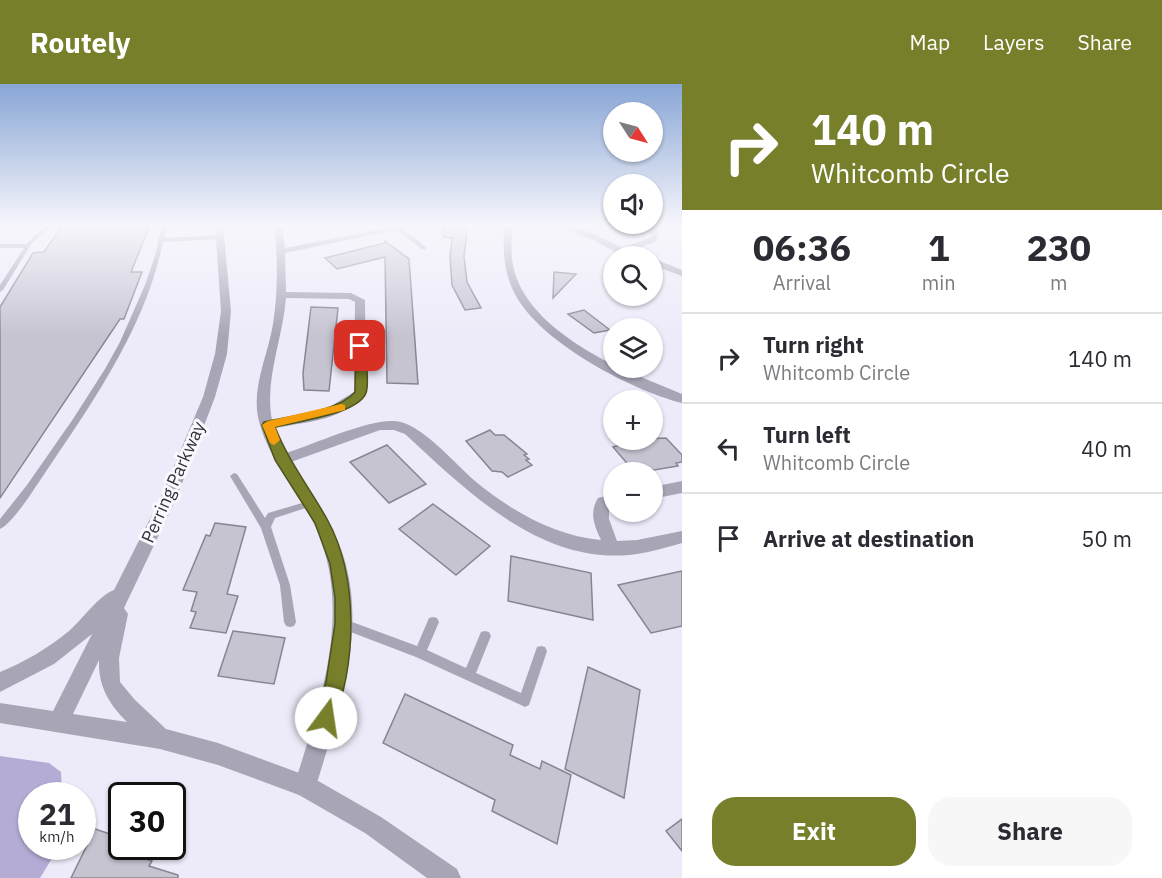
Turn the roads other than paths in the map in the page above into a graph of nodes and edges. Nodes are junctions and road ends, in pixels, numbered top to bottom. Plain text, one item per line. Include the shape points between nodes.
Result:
1 (17, 262) edge
2 (156, 262) edge
3 (222, 262) edge
4 (281, 262) edge
5 (509, 262) edge
6 (663, 265) edge
7 (663, 272) edge
8 (682, 273) edge
9 (682, 280) edge
10 (0, 290) edge
11 (279, 295) junction
12 (682, 399) edge
13 (268, 425) junction
14 (282, 460) junction
15 (234, 476) dead end
16 (682, 487) edge
17 (663, 491) edge
18 (603, 502) edge
19 (309, 504) junction
20 (0, 525) edge
21 (266, 527) junction
22 (682, 537) edge
23 (612, 548) junction
24 (129, 580) junction
25 (433, 621) dead end
26 (290, 622) dead end
27 (344, 624) junction
28 (485, 636) dead end
29 (541, 651) dead end
30 (420, 653) junction
31 (469, 675) junction
32 (0, 682) edge
33 (0, 713) edge
34 (58, 723) junction
35 (160, 738) junction
36 (304, 786) junction
37 (448, 878) edge

1 - 10 lane
2 - 20 lane via 103,381
3 - 24 street, Perring Parkway via 226,311 218,365 196,433
4 - 11 street
5 - 12 street via 525,302 570,345 602,364
6 - 8 street
7 - 9 street
11 - 13 street via 265,398
11 - 13 street via 351,296 360,300 360,393 342,407
13 - 14 street
14 - 19 street
14 - 23 street via 379,426 396,425 410,431 471,486 516,519 579,545
15 - 21 lane
16 - 17 street
18 - 23 street via 600,517
19 - 21 lane via 271,516
19 - 27 street via 329,537 338,564
21 - 26 lane via 285,585
22 - 23 street
24 - 32 street via 99,615 49,659
24 - 34 street, Perring Parkway
24 - 35 street via 107,658 107,675 110,688 121,702
25 - 30 lane
27 - 30 lane
27 - 36 street via 335,682
28 - 31 lane
29 - 31 lane via 525,701
30 - 31 lane
33 - 34 street
34 - 35 street
35 - 36 street via 218,754
36 - 37 street via 373,825

